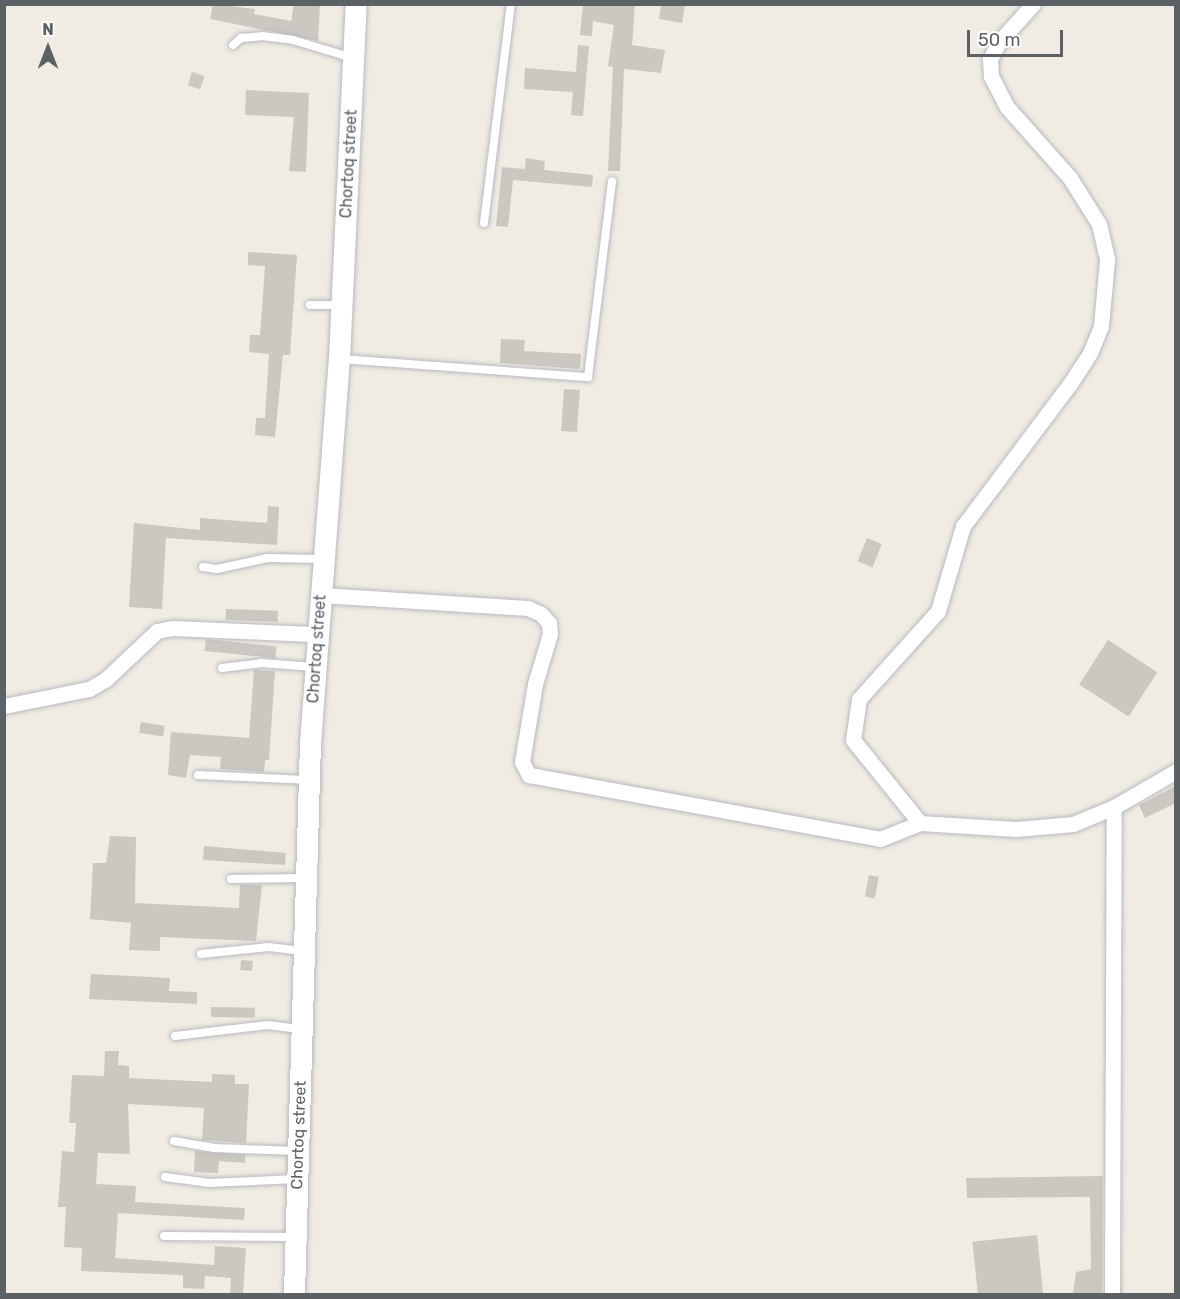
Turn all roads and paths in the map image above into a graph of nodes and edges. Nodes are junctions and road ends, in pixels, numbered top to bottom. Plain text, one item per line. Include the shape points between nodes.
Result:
1 (356, 4) edge
2 (511, 4) edge
3 (1033, 4) edge
4 (233, 45) dead end
5 (354, 59) junction
6 (612, 181) dead end
7 (484, 223) dead end
8 (310, 305) dead end
9 (342, 305) junction
10 (339, 358) junction
11 (324, 559) junction
12 (202, 567) dead end
13 (321, 595) junction
14 (318, 634) junction
15 (222, 668) dead end
16 (316, 668) junction
17 (4, 706) edge
18 (1176, 771) edge
19 (198, 775) dead end
20 (309, 780) junction
21 (1114, 807) junction
22 (920, 823) junction
23 (306, 878) junction
24 (231, 879) dead end
25 (304, 951) junction
26 (201, 954) dead end
27 (302, 1030) junction
28 (175, 1036) dead end
29 (174, 1141) dead end
30 (298, 1151) junction
31 (165, 1177) dead end
32 (298, 1179) junction
33 (164, 1236) dead end
34 (296, 1237) junction
35 (294, 1294) edge
36 (1112, 1294) edge

1 - 5 main road, Chortoq street
2 - 7 lane
3 - 22 street via 999,42 990,59 991,76 1007,107 1070,178 1099,224 1107,260 1101,326 1090,354 1069,386 963,526 938,611 859,699 853,740
4 - 5 lane via 241,38 262,36 293,40
5 - 9 main road, Chortoq street
6 - 10 lane via 588,377
8 - 9 lane
9 - 10 main road, Chortoq street
10 - 11 main road, Chortoq street
11 - 12 lane via 268,558 217,569
11 - 13 main road, Chortoq street
13 - 14 main road, Chortoq street
13 - 22 street via 528,608 541,614 549,624 550,634 535,684 522,762 529,775 880,838
14 - 16 main road, Chortoq street
14 - 17 street via 173,628 157,631 106,679 89,689
15 - 16 lane via 261,663
16 - 20 main road, Chortoq street
18 - 21 street
19 - 20 lane
20 - 23 main road, Chortoq street
21 - 22 street via 1073,824 1047,828
21 - 36 street
23 - 24 lane
23 - 25 main road, Chortoq street
25 - 26 lane via 269,947
25 - 27 main road, Chortoq street
27 - 28 lane via 267,1025
27 - 30 main road, Chortoq street
29 - 30 lane via 214,1148
30 - 32 main road, Chortoq street
31 - 32 lane via 210,1183
32 - 34 main road, Chortoq street
33 - 34 lane
34 - 35 main road, Chortoq street

